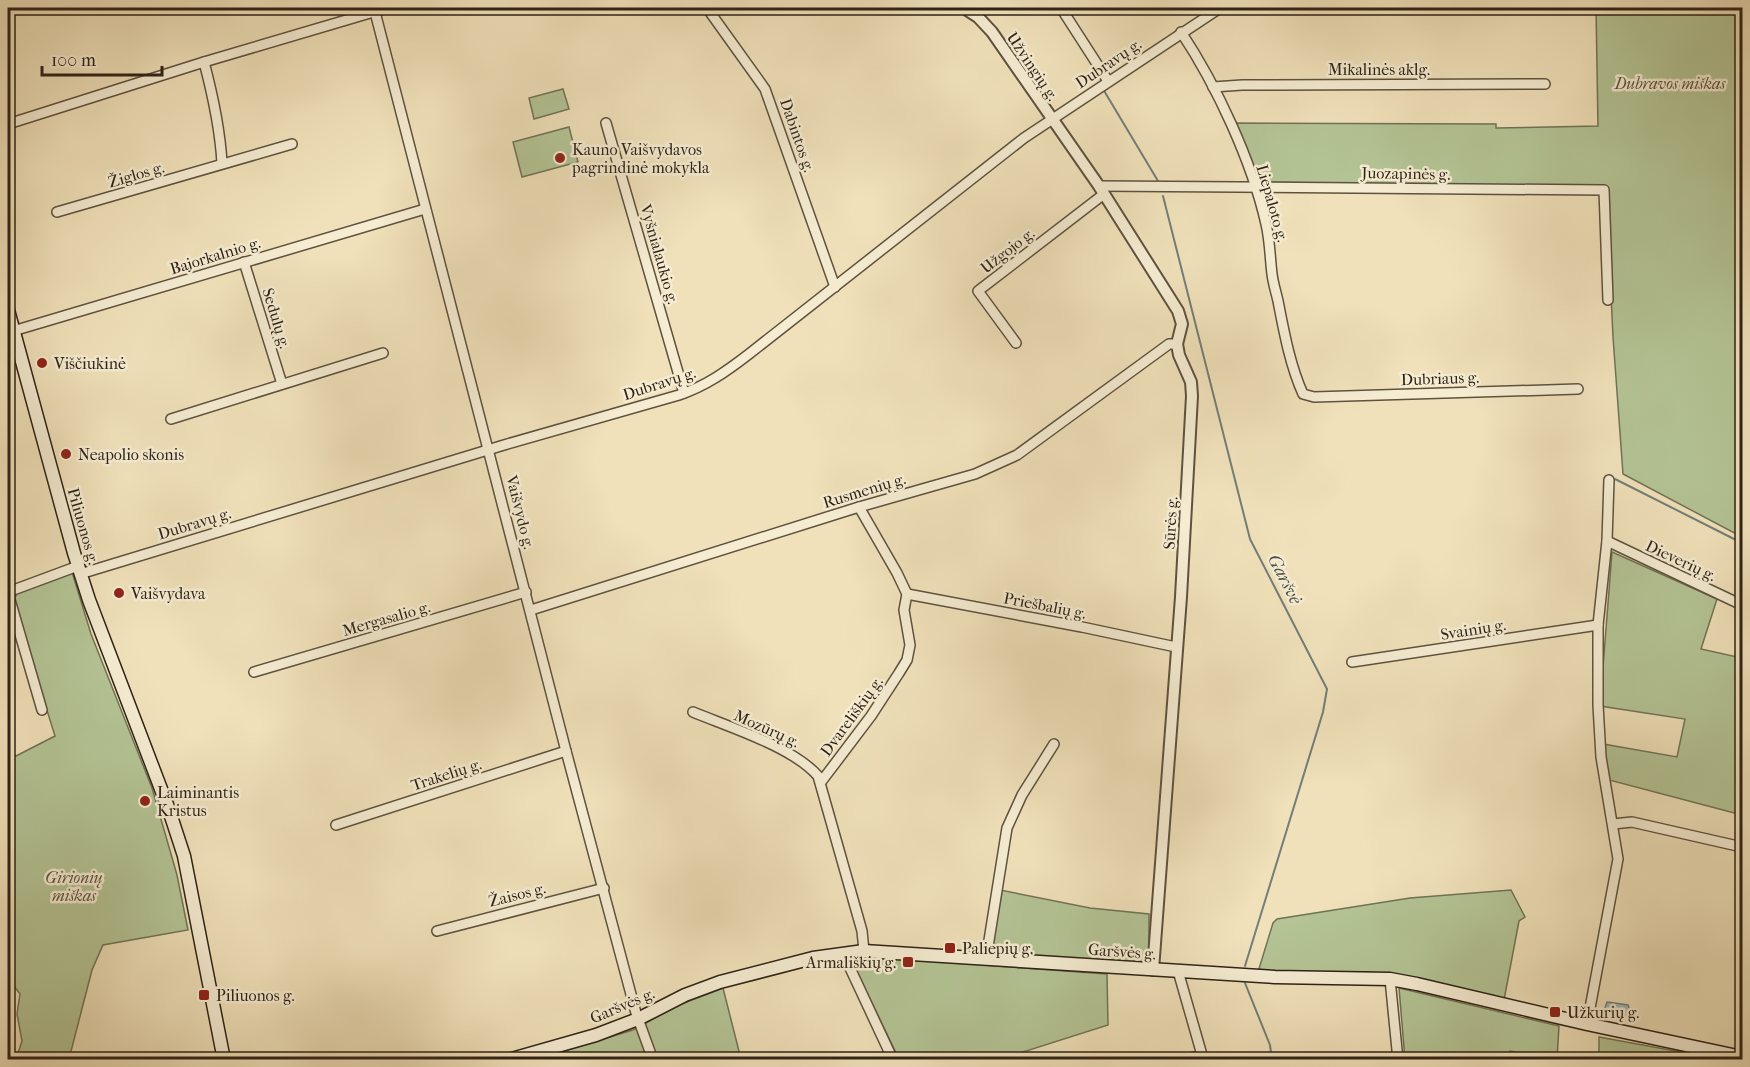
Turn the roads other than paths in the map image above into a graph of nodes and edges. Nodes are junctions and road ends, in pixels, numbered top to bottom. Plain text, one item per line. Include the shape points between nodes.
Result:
1 (387, 8) edge
2 (706, 8) edge
3 (964, 8) edge
4 (1061, 8) edge
5 (1220, 8) edge
6 (375, 12) junction
7 (1181, 32) junction
8 (204, 62) junction
9 (1108, 81) junction
10 (1545, 84) dead end
11 (1213, 87) junction
12 (1051, 119) junction
13 (606, 123) dead end
14 (8, 124) edge
15 (292, 144) dead end
16 (222, 163) junction
17 (1255, 186) junction
18 (1102, 190) junction
19 (425, 209) junction
20 (57, 212) dead end
21 (244, 262) junction
22 (835, 287) junction
23 (1608, 300) dead end
24 (8, 310) edge
25 (13, 331) junction
26 (1016, 343) dead end
27 (1178, 344) junction
28 (383, 353) dead end
29 (282, 384) junction
30 (1578, 389) dead end
31 (684, 393) junction
32 (1303, 394) joint
33 (171, 419) dead end
34 (489, 450) junction
35 (1609, 480) dead end
36 (859, 507) junction
37 (1607, 542) junction
38 (79, 570) junction
39 (526, 592) junction
40 (8, 593) edge
41 (907, 594) junction
42 (1743, 605) edge
43 (531, 610) junction
44 (1598, 625) junction
45 (1176, 647) junction
46 (1352, 662) dead end
47 (254, 672) dead end
48 (42, 710) dead end
49 (693, 712) dead end
50 (1054, 744) dead end
51 (566, 752) junction
52 (821, 782) junction
53 (1613, 824) junction
54 (336, 825) dead end
55 (1743, 847) edge
56 (604, 888) junction
57 (437, 931) dead end
58 (864, 951) junction
59 (843, 952) junction
60 (986, 959) junction
61 (1153, 970) junction
62 (1178, 971) junction
63 (1389, 979) junction
64 (638, 1019) junction
65 (1587, 1024) junction
66 (1743, 1057) edge
67 (224, 1059) edge
68 (508, 1059) edge
69 (653, 1059) edge
70 (893, 1059) edge
71 (1182, 1059) edge
72 (1398, 1059) edge

1 - 6 street
2 - 22 street, Dabintos g. via 768,96
3 - 12 street, Užvingių g. via 992,32
4 - 9 street
5 - 7 street, Dubravų g.
6 - 8 street
6 - 19 street, Vaišvydo g.
7 - 9 street, Dubravų g.
7 - 11 street, Liepaloto g.
8 - 14 street
8 - 16 street via 221,134
9 - 12 street, Dubravų g.
10 - 11 street, Mikalinės aklg.
11 - 17 street, Liepaloto g.
12 - 18 street, Sūrės g.
12 - 22 street, Dubravų g.
13 - 31 street, Vyšnialaukio g.
15 - 16 street, Žiglos g.
16 - 20 street, Žiglos g.
17 - 18 street, Juozapinės g.
17 - 23 street, Juozapinės g. via 1604,190
17 - 32 street, Liepaloto g. via 1267,224 1272,276 1287,343
18 - 26 street, Užgojo g. via 978,291
18 - 27 street, Sūrės g. via 1178,311 1182,324
19 - 21 street, Bajorkalnio g.
19 - 34 street, Vaišvydo g.
21 - 25 street, Bajorkalnio g.
21 - 29 street, Sedulų g.
22 - 31 street, Dubravų g. via 718,377
24 - 25 main road, Piliuonos g.
25 - 38 main road, Piliuonos g.
27 - 36 street, Rusmenių g. via 1169,344 1017,455 975,474
27 - 45 street, Sūrės g. via 1192,396
28 - 29 street
29 - 33 street
30 - 32 street, Dubriaus g. via 1314,397
31 - 34 street, Dubravų g.
34 - 38 street, Dubravų g.
34 - 39 street, Vaišvydo g.
35 - 37 street
36 - 41 street, Dvareliškių g.
36 - 43 street, Rusmenių g.
37 - 42 street, Dieverių g.
37 - 44 street
38 - 40 street, Dubravų g.
38 - 67 main road, Piliuonos g. via 184,856
39 - 43 street, Vaišvydo g.
39 - 47 street, Mergasalio g.
40 - 48 street
41 - 45 street, Priešbalių g.
41 - 52 street, Dvareliškių g. via 907,660
43 - 51 street, Vaišvydo g.
44 - 46 street, Svainių g.
44 - 53 street via 1601,757
45 - 61 street, Sūrės g.
49 - 52 street, Mozūrų g. via 791,755 812,769
50 - 60 street via 1022,795 1007,828
51 - 54 street, Trakelių g.
51 - 56 street, Vaišvydo g.
52 - 58 street, Dvareliškių g.
53 - 55 street via 1632,822
53 - 65 street via 1618,859
56 - 57 street, Žaisos g.
56 - 64 street, Vaišvydo g.
58 - 59 main road, Garšvės g.
58 - 60 main road, Garšvės g.
59 - 64 main road, Garšvės g. via 720,982
59 - 70 street
60 - 61 main road, Garšvės g.
61 - 62 main road, Garšvės g.
62 - 63 main road, Garšvės g.
62 - 71 street via 1202,1055
63 - 65 main road, Garšvės g.
63 - 72 street
64 - 68 main road, Garšvės g.
64 - 69 street, Vaišvydo g.
65 - 66 main road, Garšvės g.

